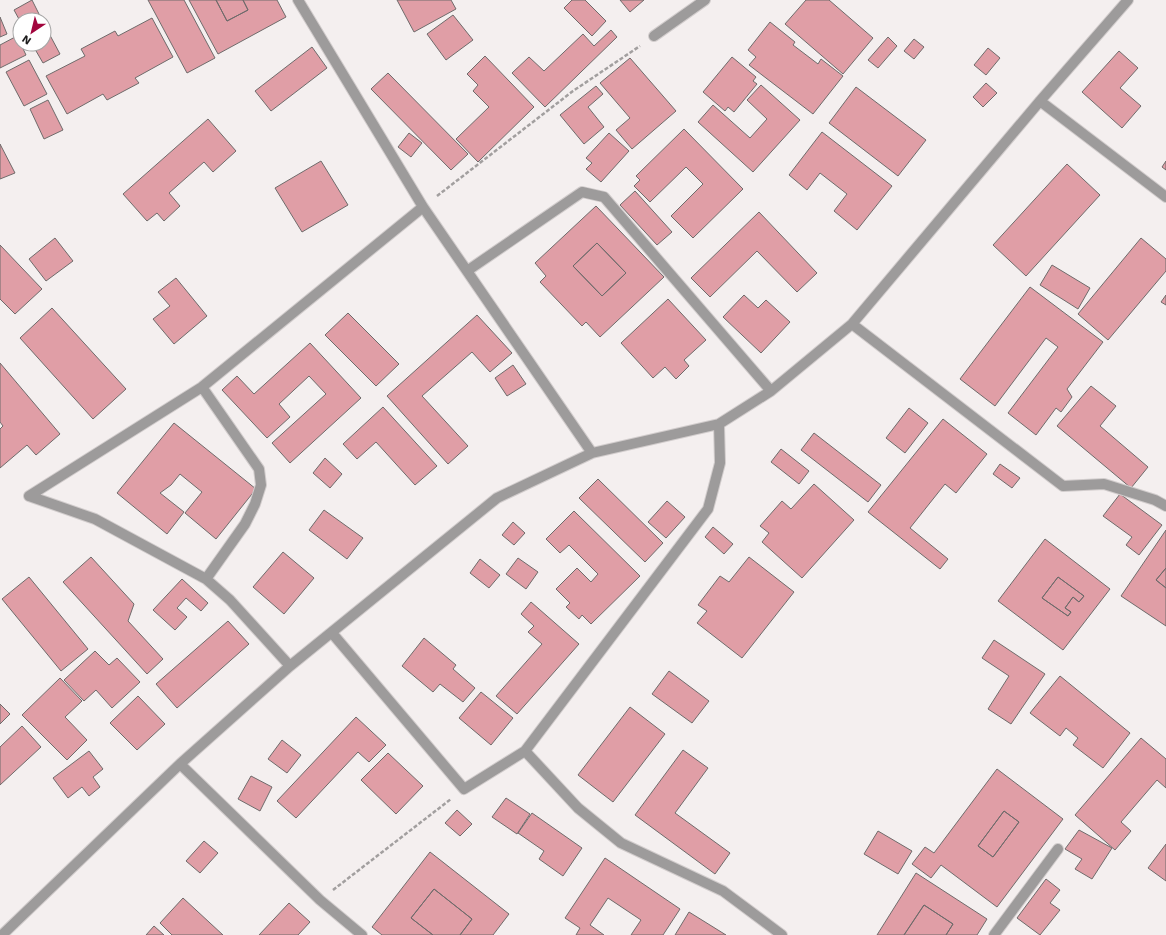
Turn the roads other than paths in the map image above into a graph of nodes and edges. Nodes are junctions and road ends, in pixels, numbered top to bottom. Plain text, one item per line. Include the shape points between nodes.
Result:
1 (298, 0) edge
2 (705, 0) edge
3 (1128, 0) edge
4 (654, 36) road end
5 (1040, 101) junction
6 (1166, 197) edge
7 (423, 206) junction
8 (467, 271) junction
9 (852, 324) junction
10 (202, 387) junction
11 (771, 391) junction
12 (719, 424) junction
13 (592, 453) junction
14 (1166, 506) edge
15 (206, 579) junction
16 (332, 632) junction
17 (290, 666) junction
18 (525, 751) junction
19 (180, 764) junction
20 (1058, 849) dead end
21 (2, 935) edge
22 (362, 935) edge
23 (782, 935) edge
24 (994, 935) edge

1 - 7 street
2 - 4 street
3 - 5 street
5 - 6 street
5 - 9 street
7 - 8 street
7 - 10 street
8 - 11 street via 582,192 604,197
8 - 13 street
9 - 11 street
9 - 14 street via 1064,486 1104,484
10 - 15 street via 259,469 261,485 245,524
10 - 15 street via 29,496 95,519
11 - 12 street
12 - 13 street
12 - 18 street via 720,463 708,510
13 - 16 street via 497,498
15 - 17 street via 230,600
16 - 17 street
16 - 18 street via 464,789
17 - 19 street
18 - 23 street via 578,808 620,843 723,891
19 - 21 street
19 - 22 street via 320,900
20 - 24 street

